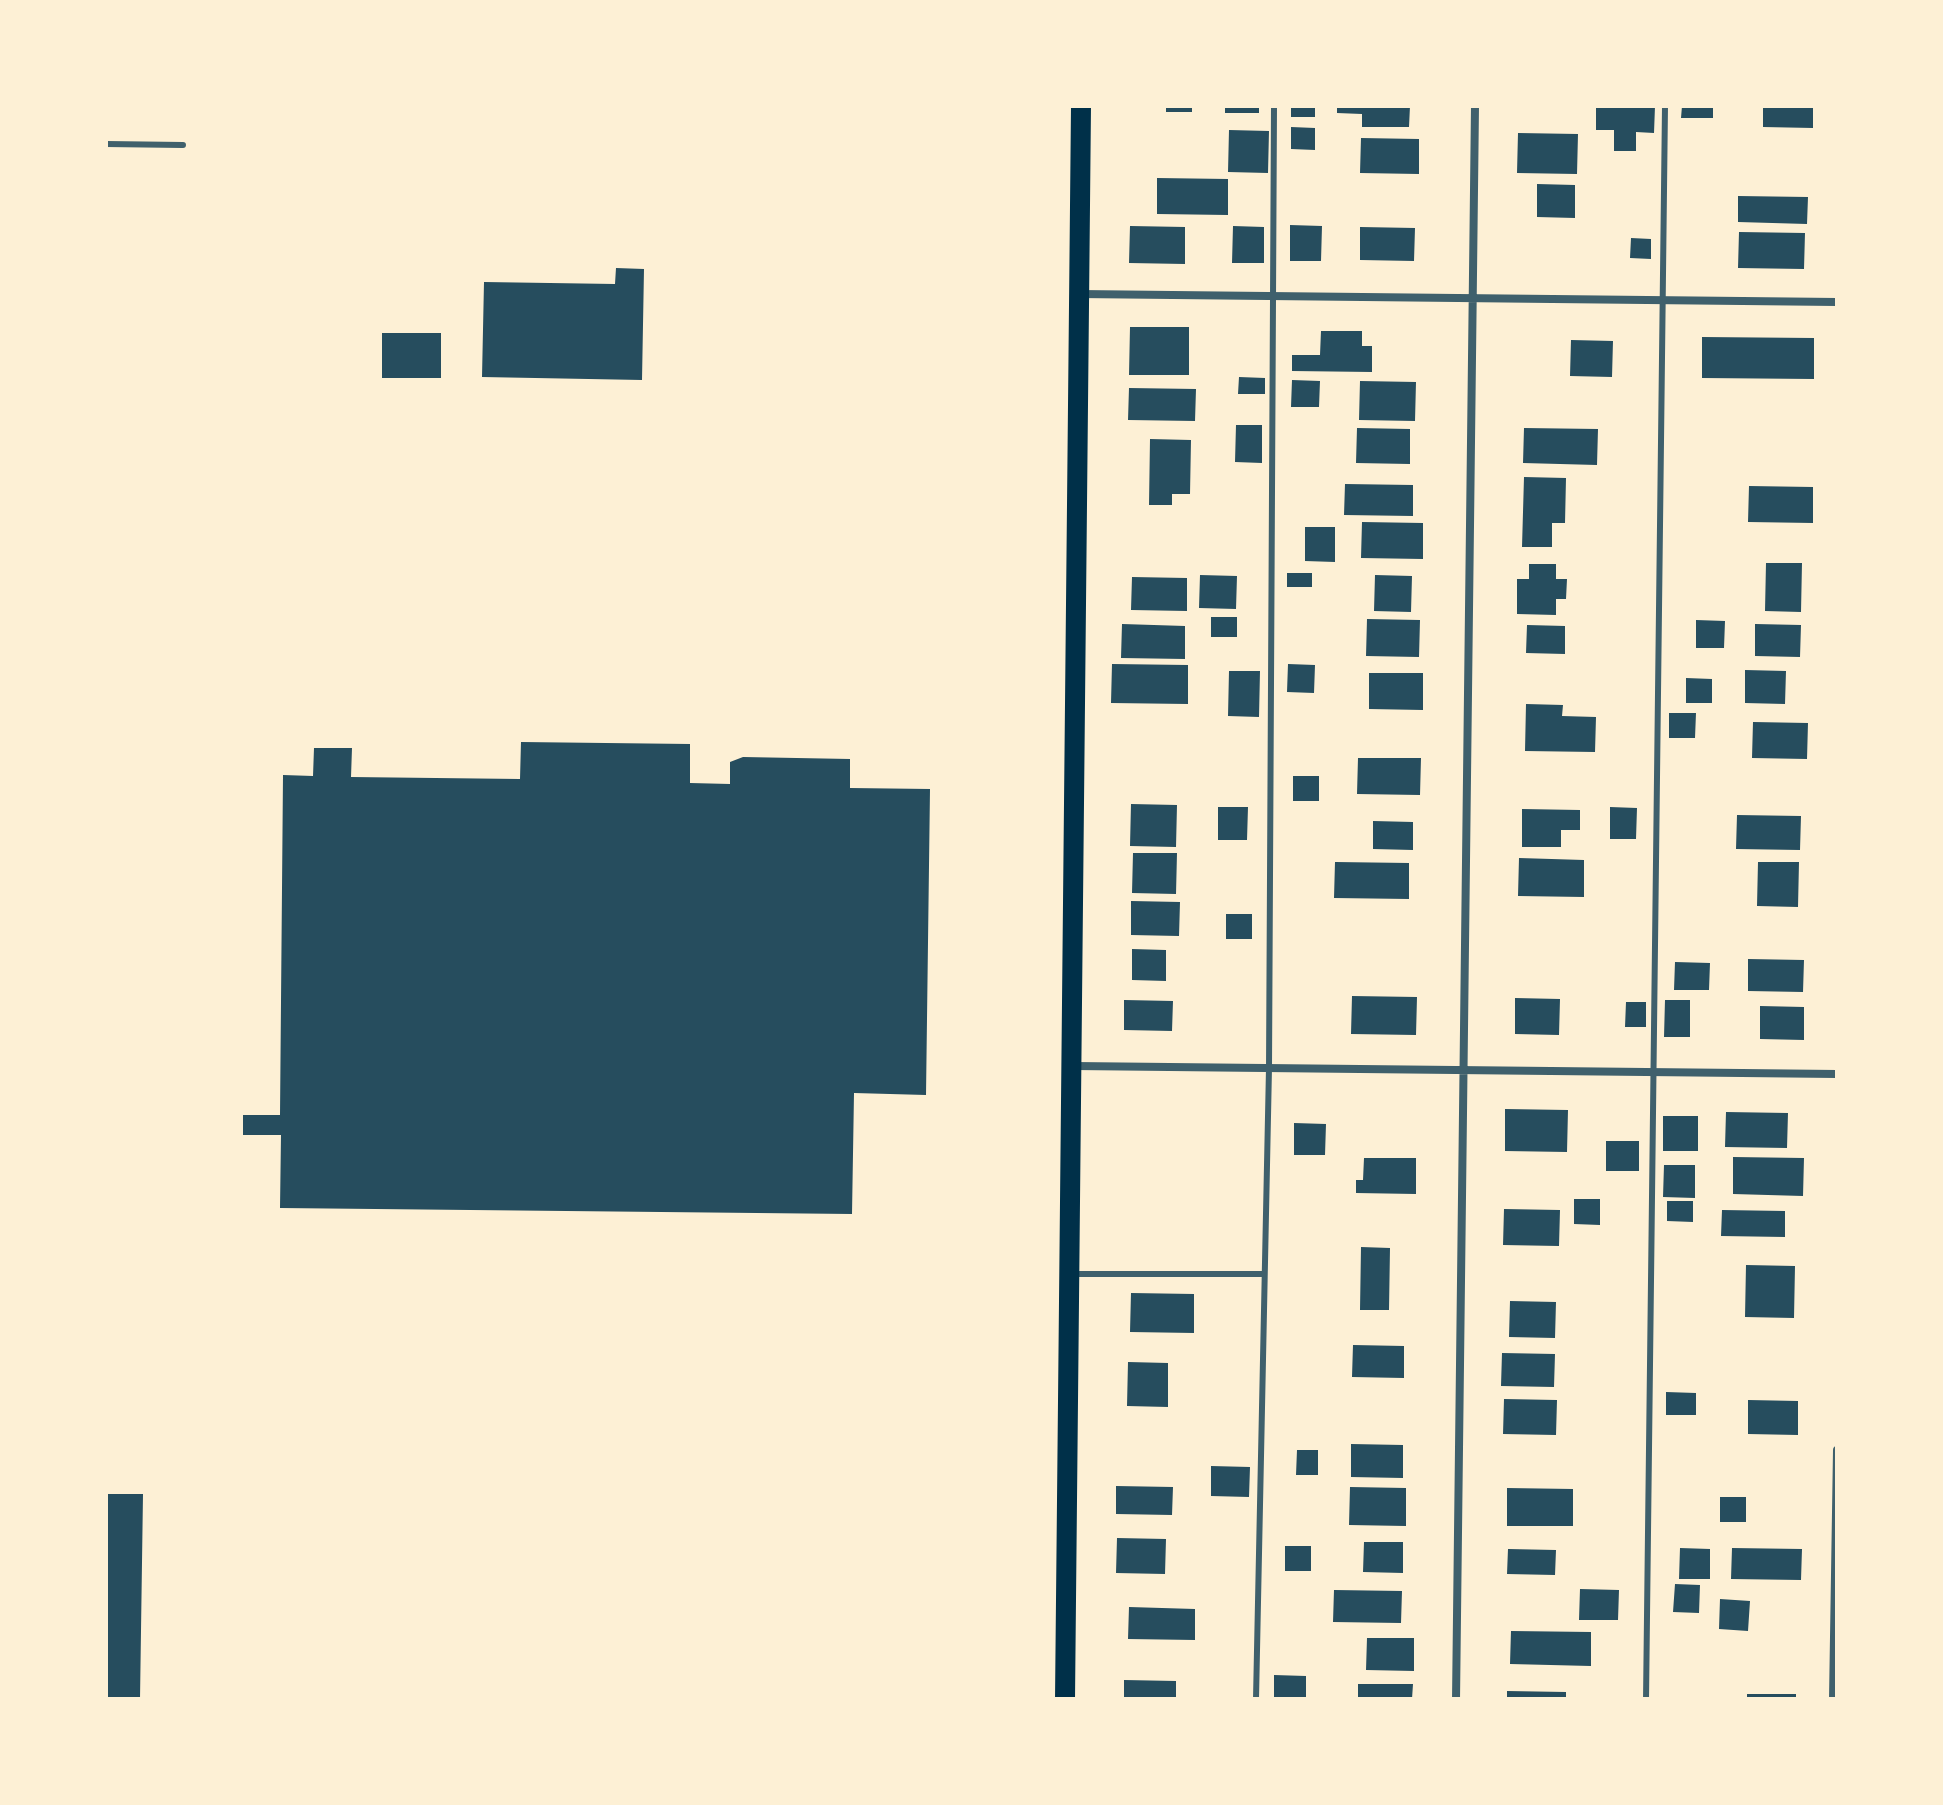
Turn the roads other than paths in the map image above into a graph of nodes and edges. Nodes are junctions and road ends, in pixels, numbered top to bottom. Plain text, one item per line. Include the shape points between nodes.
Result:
1 (1081, 106) edge
2 (1274, 106) edge
3 (1475, 106) edge
4 (1665, 106) edge
5 (106, 144) edge
6 (183, 145) dead end
7 (1078, 294) junction
8 (1273, 296) junction
9 (1473, 298) junction
10 (1663, 300) junction
11 (1837, 302) edge
12 (1069, 1066) junction
13 (1269, 1068) junction
14 (1464, 1071) junction
15 (1654, 1073) junction
16 (1837, 1074) edge
17 (1068, 1274) junction
18 (1264, 1274) junction
19 (1837, 1450) edge
20 (1065, 1699) edge
21 (1256, 1699) edge
22 (1456, 1699) edge
23 (1646, 1699) edge
24 (1833, 1699) edge

1 - 7 main road
2 - 8 lane
3 - 9 street
4 - 10 lane
5 - 6 lane
7 - 8 street
7 - 12 main road
8 - 9 street
8 - 13 lane
9 - 10 street
9 - 14 street
10 - 11 street
10 - 15 lane
12 - 13 street
12 - 17 main road
13 - 14 street
13 - 18 lane
14 - 15 street
14 - 22 street
15 - 16 street
15 - 23 lane
17 - 18 lane
17 - 20 main road
18 - 21 lane
19 - 24 street

